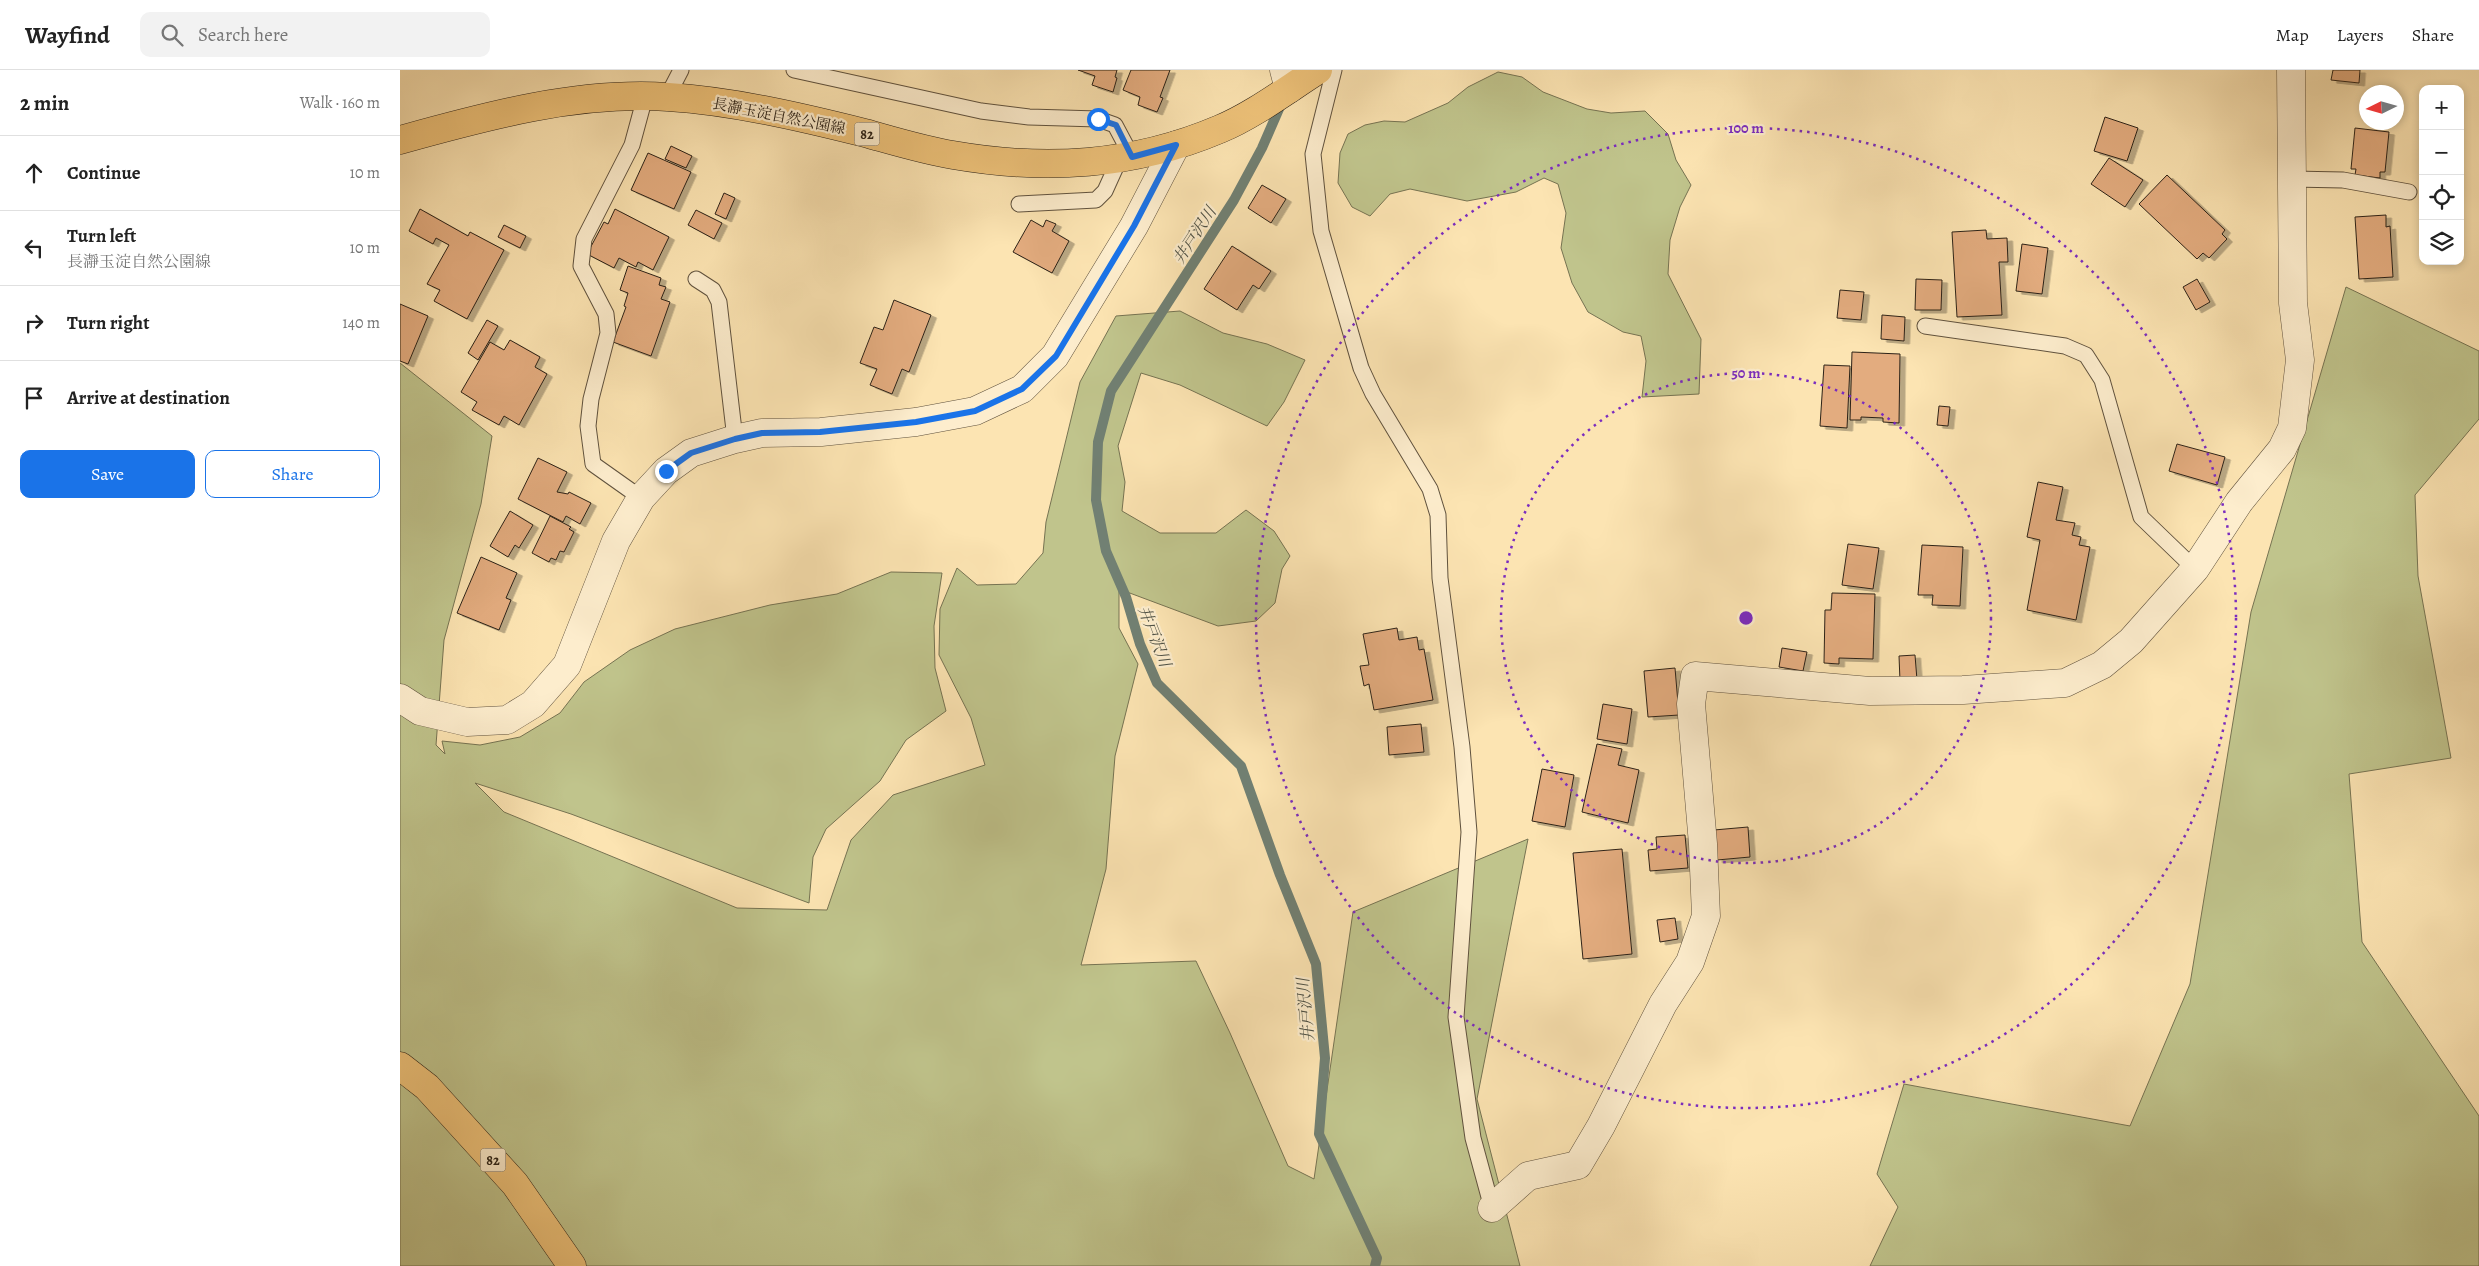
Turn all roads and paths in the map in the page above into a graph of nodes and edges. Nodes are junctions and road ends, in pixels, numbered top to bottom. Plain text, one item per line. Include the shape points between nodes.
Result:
1 (681, 70) edge
2 (794, 70) edge
3 (1318, 70) edge
4 (1334, 70) edge
5 (2291, 70) edge
6 (1287, 79) edge
7 (656, 97) junction
8 (400, 140) edge
9 (1176, 145) junction
10 (1126, 158) junction
11 (2292, 179) junction
12 (2409, 192) dead end
13 (1019, 204) dead end
14 (696, 279) dead end
15 (1925, 326) dead end
16 (735, 439) junction
17 (641, 498) junction
18 (2195, 569) junction
19 (400, 698) edge
20 (400, 1066) edge
21 (1492, 1208) joint
22 (572, 1266) edge

1 - 7 lane
2 - 10 lane via 981,111 1029,117 1098,119 1116,125
3 - 6 main road, 長瀞玉淀自然公園線 / 82
4 - 21 lane via 1313,154 1320,231 1361,368 1430,490 1438,515 1440,578 1462,747 1469,832 1456,1017 1474,1138
5 - 11 street
6 - 9 main road, 長瀞玉淀自然公園線 / 82 via 1222,128
7 - 8 main road, 長瀞玉淀自然公園線 / 82 via 610,97 532,107
7 - 10 main road, 長瀞玉淀自然公園線 / 82 via 761,110 952,155 1027,164
7 - 17 lane via 584,239 581,266 606,314 608,333 590,408 588,426 593,464
9 - 10 main road, 長瀞玉淀自然公園線 / 82
9 - 16 street via 1134,226 1056,356 1022,389 975,411 916,422 820,432 762,433
10 - 13 lane via 1096,200
11 - 12 lane via 2343,180
11 - 18 street via 2292,302 2300,360 2292,428 2282,450 2239,502
14 - 16 lane via 713,290 719,302
15 - 18 lane via 2065,346 2086,355 2102,380 2141,517
16 - 17 street via 691,453 666,471
17 - 19 street via 616,541 567,665 533,704 507,720 468,722 420,712
18 - 21 street via 2131,641 2102,665 2065,683 1963,690 1870,691 1695,676 1691,704 1702,817 1706,916 1690,962 1663,1004 1578,1165 1528,1176
20 - 22 main road, 82 via 427,1087 515,1184

